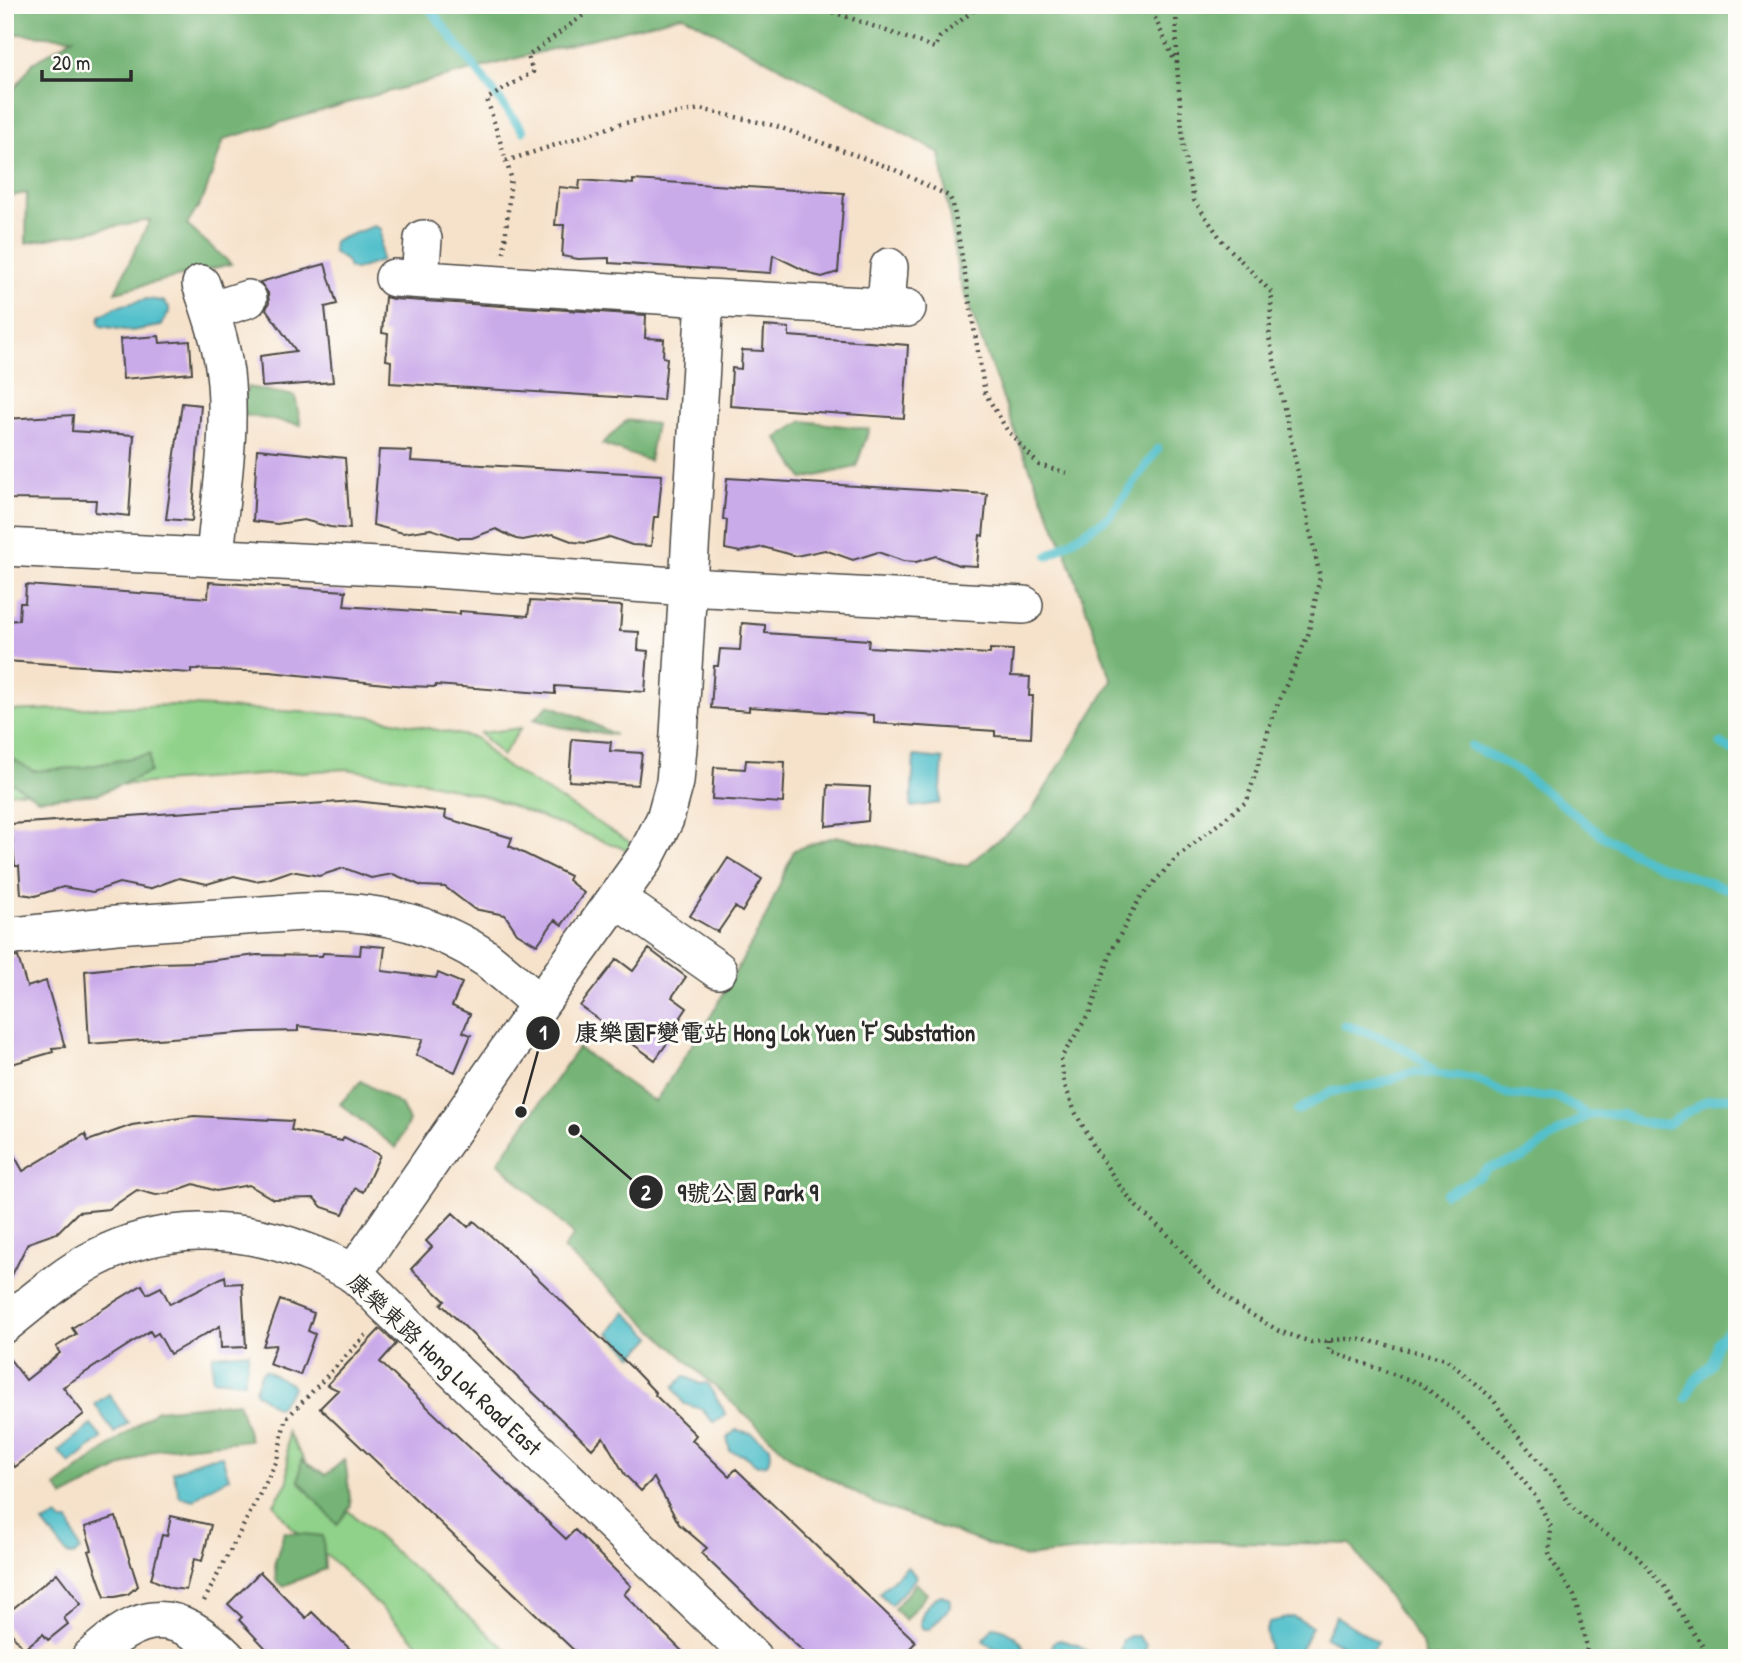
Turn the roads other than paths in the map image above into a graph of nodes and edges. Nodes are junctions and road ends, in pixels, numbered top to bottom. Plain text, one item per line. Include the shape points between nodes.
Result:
1 (423, 239) dead end
2 (889, 267) dead end
3 (705, 298) junction
4 (248, 299) dead end
5 (5, 547) edge
6 (215, 557) junction
7 (689, 587) junction
8 (1024, 605) dead end
9 (617, 898) junction
10 (5, 937) edge
11 (718, 970) dead end
12 (540, 1004) junction
13 (353, 1274) junction
14 (5, 1324) edge
15 (90, 1658) edge
16 (227, 1658) edge
17 (752, 1658) edge

1 - 3 street via 407,279
2 - 3 street via 897,308
3 - 7 street
4 - 6 street via 205,298 221,351 226,400
5 - 6 street
6 - 7 street
7 - 8 street
7 - 9 street via 675,782 657,839
9 - 11 street
9 - 12 street
10 - 12 street via 303,912 388,917 454,939
12 - 13 street
13 - 14 street, 康樂東路 Hong Lok Road East via 319,1256 265,1238 220,1232 169,1234 97,1258
13 - 17 street, 康樂東路 Hong Lok Road East
15 - 16 street via 126,1630 156,1620 191,1627

